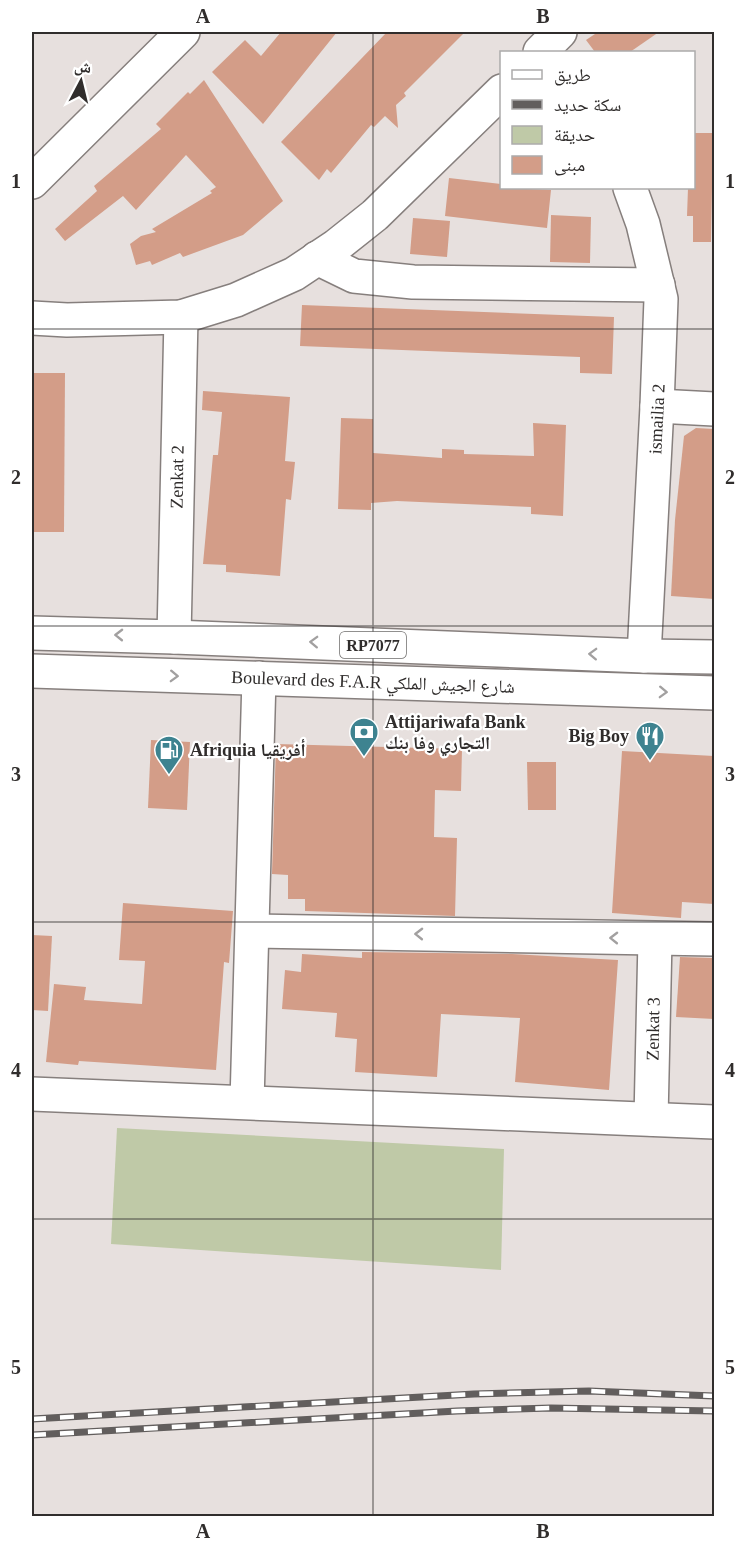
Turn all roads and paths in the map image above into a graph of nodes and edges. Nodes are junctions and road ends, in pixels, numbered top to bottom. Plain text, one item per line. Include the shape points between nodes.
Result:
1 (183, 32) edge
2 (500, 92) edge
3 (32, 182) edge
4 (630, 189) edge
5 (318, 258) junction
6 (658, 285) junction
7 (181, 317) junction
8 (32, 318) edge
9 (657, 406) junction
10 (714, 409) edge
11 (32, 633) edge
12 (174, 637) junction
13 (644, 656) junction
14 (714, 657) edge
15 (32, 671) edge
16 (259, 678) junction
17 (714, 693) edge
18 (253, 931) junction
19 (655, 939) junction
20 (714, 939) edge
21 (32, 1094) edge
22 (248, 1102) junction
23 (651, 1119) junction
24 (714, 1122) edge

1 - 3 street
2 - 5 street via 375,215
4 - 6 street, ismailia 2
5 - 6 street via 354,276 413,282
5 - 7 street via 294,274 236,300
6 - 9 street, ismailia 2 via 661,299
7 - 8 street
7 - 12 street, Zenkat 2
9 - 10 street
9 - 13 street, ismailia 2
12 -> 11 street, Boulevard des F.A.R شارع الجيش الملكي / RP7077
13 -> 12 street, Boulevard des F.A.R شارع الجيش الملكي / RP7077
13 - 14 street, Boulevard des F.A.R شارع الجيش الملكي / RP7077
15 -> 16 street, Boulevard des F.A.R شارع الجيش الملكي / RP7077
16 -> 17 street, Boulevard des F.A.R شارع الجيش الملكي / RP7077
16 - 18 street
19 -> 18 street
18 - 22 street
19 - 20 street
19 - 23 street, Zenkat 3
21 - 22 street
22 - 23 street
23 - 24 street

